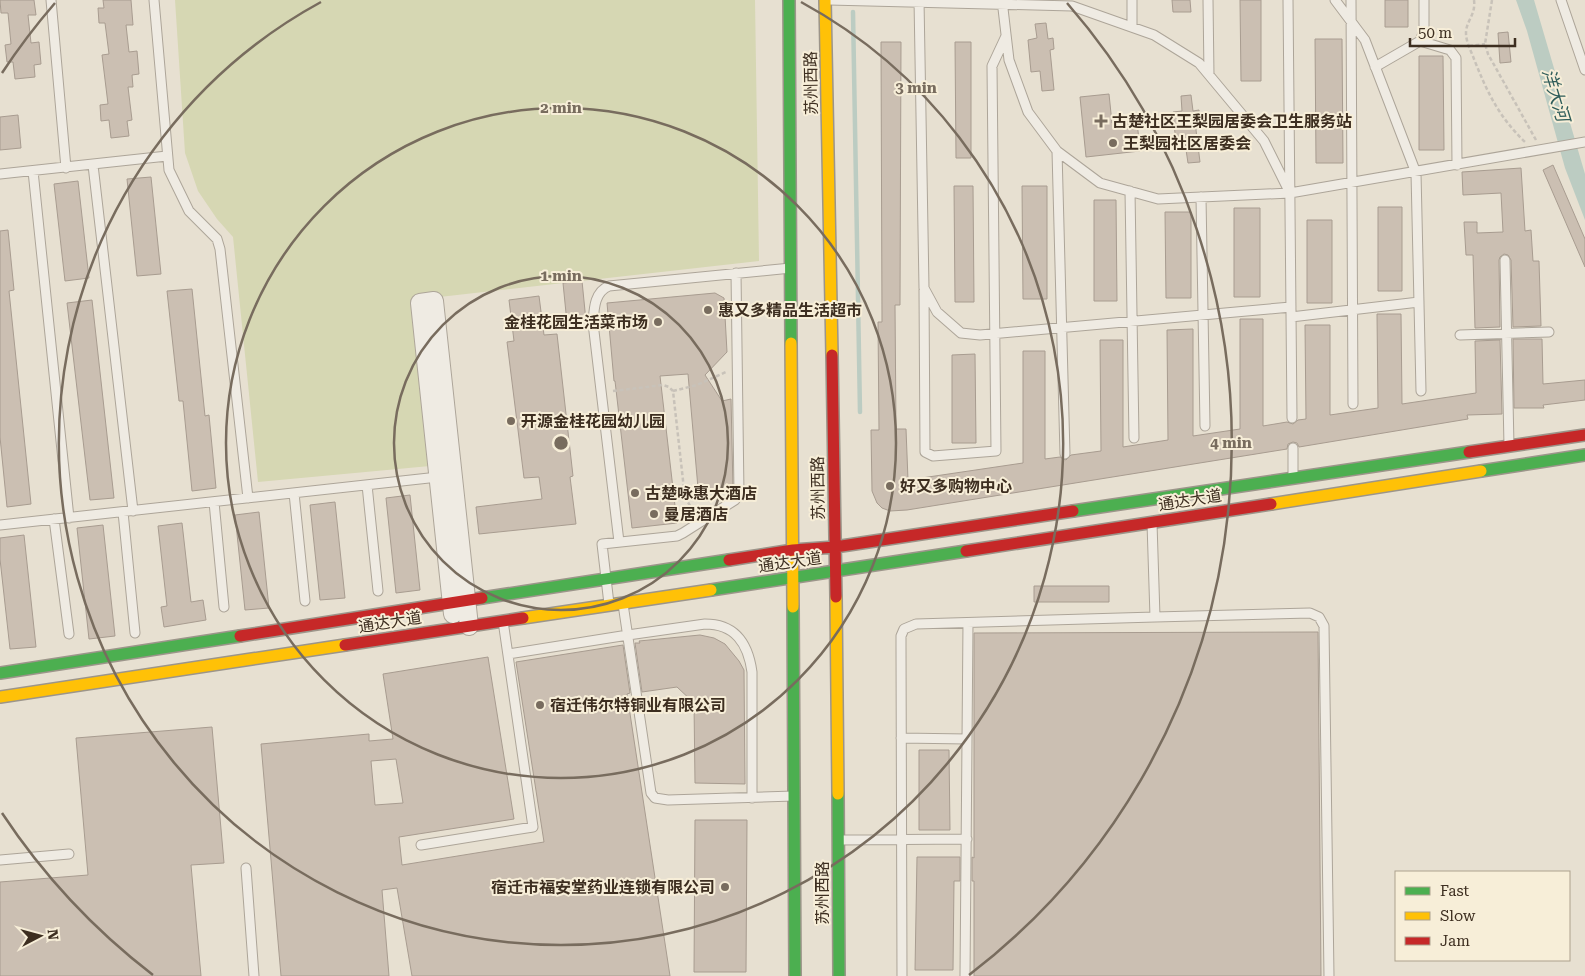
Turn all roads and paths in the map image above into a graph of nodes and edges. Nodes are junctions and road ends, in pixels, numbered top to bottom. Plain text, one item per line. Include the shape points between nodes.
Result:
1 (51, 0) edge
2 (154, 0) edge
3 (789, 0) edge
4 (825, 0) edge
5 (829, 0) edge
6 (1132, 0) edge
7 (1208, 0) edge
8 (1288, 0) edge
9 (1335, 0) edge
10 (1352, 0) edge
11 (1424, 0) edge
12 (1474, 0) edge
13 (1492, 0) edge
14 (1560, 0) edge
15 (919, 1) edge
16 (1002, 2) edge
17 (1062, 3) edge
18 (1352, 22) junction
19 (1132, 27) junction
20 (1006, 35) junction
21 (1420, 41) junction
22 (1485, 44) junction
23 (1469, 46) junction
24 (1375, 67) junction
25 (1585, 70) edge
26 (1208, 74) junction
27 (1585, 142) edge
28 (1057, 150) junction
29 (1537, 151) junction
30 (167, 156) junction
31 (93, 164) junction
32 (1457, 165) junction
33 (66, 168) junction
34 (33, 171) junction
35 (1416, 173) junction
36 (0, 174) edge
37 (1352, 183) junction
38 (1130, 191) junction
39 (1290, 194) junction
40 (1201, 197) junction
41 (1505, 260) dead end
42 (791, 268) junction
43 (736, 273) junction
44 (924, 288) junction
45 (1419, 302) junction
46 (1291, 307) junction
47 (1353, 310) junction
48 (1203, 315) junction
49 (1291, 317) junction
50 (1132, 321) junction
51 (1062, 328) junction
52 (1549, 332) dead end
53 (1507, 333) junction
54 (995, 334) junction
55 (1460, 335) dead end
56 (737, 367) junction
57 (1421, 390) dead end
58 (673, 391) junction
59 (601, 392) junction
60 (1353, 404) dead end
61 (1292, 418) dead end
62 (439, 419) junction
63 (1205, 426) dead end
64 (1585, 435) edge
65 (1134, 438) dead end
66 (1293, 448) dead end
67 (1065, 454) dead end
68 (1585, 455) edge
69 (1510, 456) junction
70 (442, 470) junction
71 (367, 485) junction
72 (1293, 489) junction
73 (294, 493) junction
74 (248, 498) junction
75 (214, 502) junction
76 (133, 511) junction
77 (1151, 511) junction
78 (123, 512) junction
79 (69, 518) junction
80 (54, 519) junction
81 (701, 522) junction
82 (0, 525) edge
83 (618, 542) junction
84 (835, 547) junction
85 (793, 550) junction
86 (836, 572) junction
87 (793, 577) junction
88 (606, 579) junction
89 (378, 591) dead end
90 (305, 601) dead end
91 (459, 602) junction
92 (623, 603) junction
93 (609, 605) junction
94 (224, 607) dead end
95 (1155, 617) junction
96 (503, 621) junction
97 (968, 623) junction
98 (462, 627) junction
99 (135, 633) dead end
100 (69, 634) dead end
101 (628, 635) junction
102 (508, 654) junction
103 (0, 673) edge
104 (0, 697) edge
105 (901, 738) junction
106 (967, 739) junction
107 (794, 796) junction
108 (752, 798) junction
109 (966, 839) junction
110 (838, 840) junction
111 (901, 840) junction
112 (421, 845) dead end
113 (69, 854) dead end
114 (0, 860) edge
115 (246, 868) dead end
116 (254, 976) edge
117 (795, 976) edge
118 (839, 976) edge
119 (902, 976) edge
120 (965, 976) edge
121 (1329, 976) edge

1 - 33 lane
2 - 30 lane
3 - 42 main road, 苏州西路
4 - 84 main road, 苏州西路
5 - 15 lane
6 - 19 lane
7 - 26 lane
8 - 39 lane
9 - 18 lane
10 - 18 lane
11 - 21 lane via 1424,32
12 - 23 path via 1472,17 1465,32
13 - 22 path
14 - 25 lane
15 - 16 lane
15 - 44 lane
16 - 17 lane
16 - 20 lane
17 - 19 lane
18 - 24 lane via 1365,40
18 - 37 lane
19 - 26 lane via 1154,35 1199,62
20 - 28 lane via 1008,60 1028,112
20 - 54 lane via 992,66
21 - 24 lane
21 - 32 lane via 1450,50 1456,58
22 - 23 path
22 - 29 path
23 - 29 path via 1487,92 1504,120
24 - 35 lane
26 - 39 lane via 1264,141
27 - 29 lane
28 - 38 lane via 1100,183
28 - 51 lane
29 - 32 lane
30 - 31 lane
30 - 74 lane via 169,170 189,211 217,240 220,249
31 - 33 lane
31 - 76 lane
32 - 35 lane
33 - 34 lane
34 - 36 lane
34 - 79 lane
35 - 37 lane
35 - 45 lane
37 - 39 lane
37 - 47 lane
38 - 40 lane via 1158,199
38 - 50 lane
39 - 40 lane
39 - 46 lane
40 - 48 lane
41 - 53 lane
42 - 43 lane
42 - 85 main road, 苏州西路
43 - 56 lane
43 - 59 lane via 604,288 595,302 593,323
44 - 54 lane via 937,312 961,333
44 - 54 lane via 925,452 933,456 996,451
45 - 47 lane
45 - 57 lane
46 - 48 lane
46 - 49 lane
47 - 49 lane
47 - 60 lane
48 - 50 lane
48 - 63 lane
49 - 61 lane
50 - 51 lane
50 - 65 lane
51 - 54 lane
51 - 67 lane
52 - 53 lane
53 - 55 lane
53 - 69 lane
56 - 58 path via 698,385
56 - 81 lane via 739,494
58 - 59 path via 663,385
58 - 81 path via 685,498
59 - 83 lane
62 - 62 street via 434,301 420,303
62 - 70 street
64 - 69 main road, 通达大道
66 - 72 lane
68 - 69 main road, 通达大道
69 - 72 main road, 通达大道
69 - 72 main road, 通达大道
70 - 71 lane
70 - 91 street
71 - 73 lane
71 - 89 lane
72 - 77 main road, 通达大道
72 - 77 main road, 通达大道
73 - 74 lane
73 - 90 lane
74 - 75 lane
75 - 76 lane
75 - 94 lane
76 - 78 lane
77 - 84 main road, 通达大道
77 - 86 main road, 通达大道
77 - 95 lane
78 - 79 lane
78 - 99 lane
79 - 80 lane
80 - 82 lane
80 - 100 lane
81 - 83 lane via 677,536
83 - 88 lane via 602,544
84 - 85 main road, 通达大道
84 - 86 main road, 苏州西路
85 - 87 main road, 苏州西路
85 - 88 main road, 通达大道
86 - 87 main road, 通达大道
86 - 110 main road, 苏州西路
87 - 92 main road, 通达大道
87 - 107 main road, 苏州西路
88 - 91 main road, 通达大道
88 - 93 lane
91 - 98 street
91 - 103 main road, 通达大道
92 - 93 main road, 通达大道
92 - 101 lane
93 - 96 main road, 通达大道
95 - 97 lane
95 - 121 lane via 1310,613 1319,617 1324,626
96 - 98 main road, 通达大道
96 - 102 lane
97 - 105 lane via 916,624 904,628 901,636
97 - 106 lane
98 - 104 main road, 通达大道
101 - 102 lane
101 - 108 lane via 651,793 655,798 668,800
101 - 108 lane via 716,624 736,634 743,642 752,672
102 - 112 lane via 533,827
105 - 106 lane
105 - 111 lane
106 - 109 lane
107 - 108 lane
107 - 117 main road, 苏州西路
109 - 111 lane
109 - 120 lane
110 - 111 lane
110 - 118 main road, 苏州西路
111 - 119 lane
113 - 114 lane
115 - 116 lane

